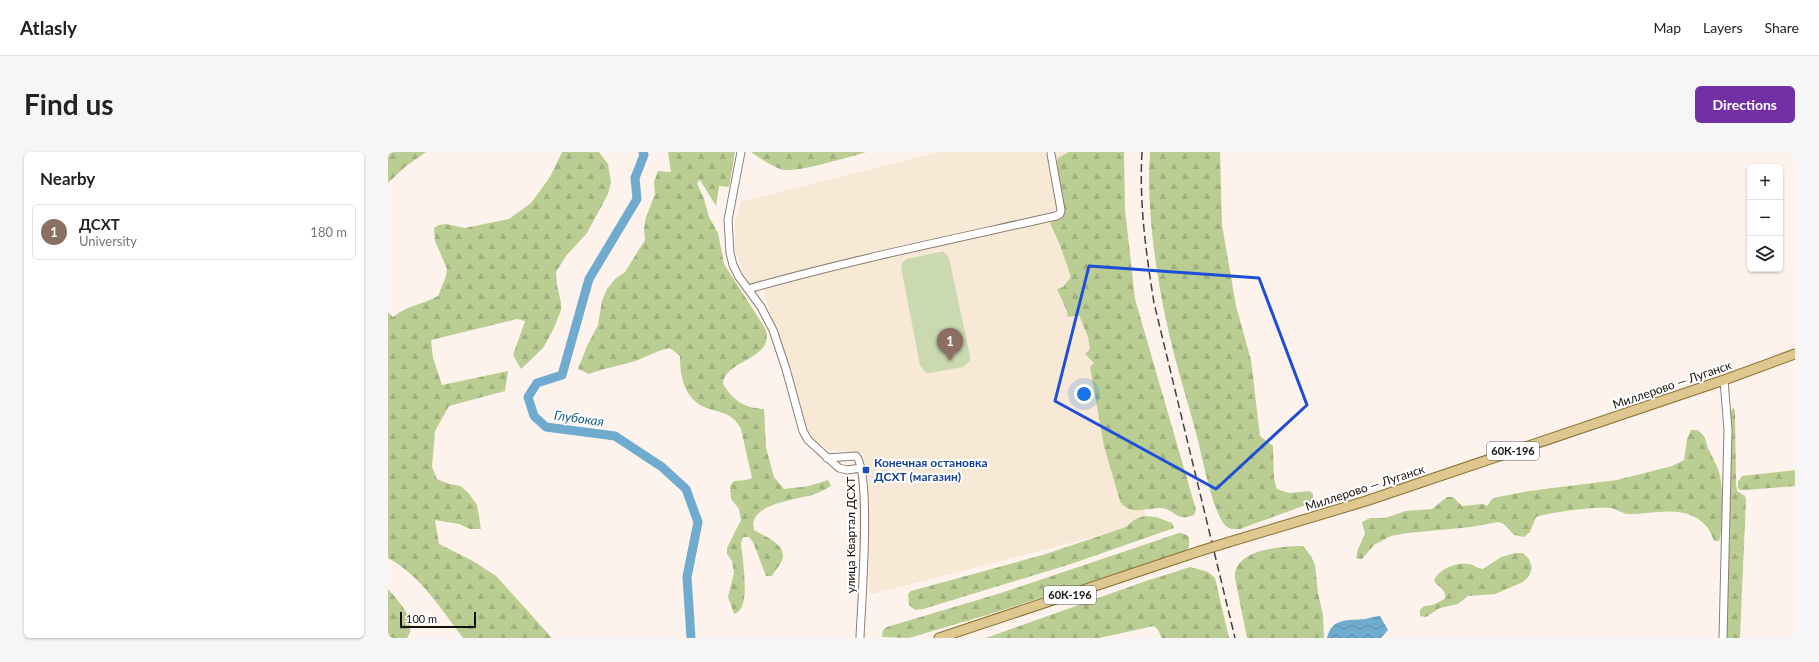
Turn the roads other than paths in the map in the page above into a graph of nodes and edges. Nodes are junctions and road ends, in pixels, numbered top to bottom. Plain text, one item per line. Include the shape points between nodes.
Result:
1 (742, 152) edge
2 (1051, 154) dead end
3 (748, 289) junction
4 (1795, 354) edge
5 (1724, 380) junction
6 (828, 458) junction
7 (861, 468) junction
8 (860, 638) edge
9 (939, 638) edge
10 (1723, 638) edge

1 - 3 street, улица Квартал ДСХТ via 728,220 729,247 736,273
2 - 3 street via 1061,210 1056,216
3 - 6 street, улица Квартал ДСХТ via 773,330 802,431 810,443
4 - 5 main road, Миллерово — Луганск / 60К-196
5 - 9 main road, Миллерово — Луганск / 60К-196, bridge via 1366,501 1200,551
5 - 10 street via 1728,430
6 - 7 street, улица Квартал ДСХТ via 842,470
6 - 7 street via 856,456
7 - 8 street, улица Квартал ДСХТ via 864,508

